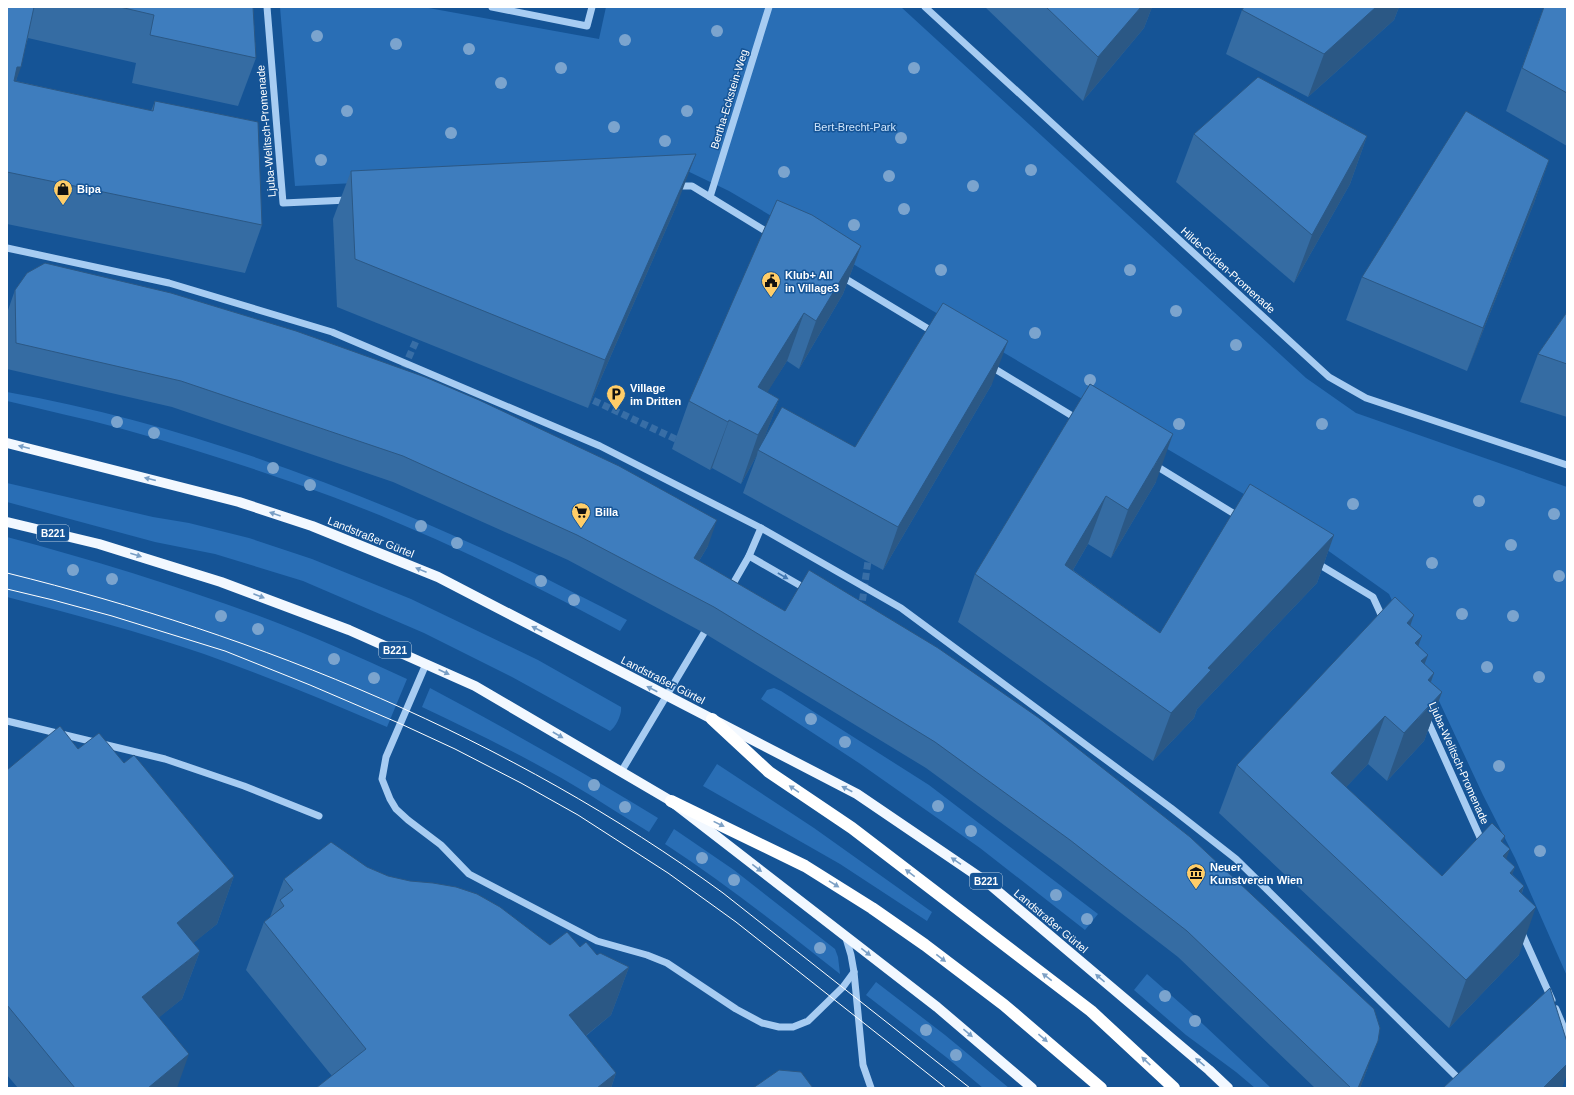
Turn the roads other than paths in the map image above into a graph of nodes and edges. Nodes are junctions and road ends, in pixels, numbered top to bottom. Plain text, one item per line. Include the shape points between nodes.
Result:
1 (267, 7) edge
2 (492, 7) edge
3 (592, 7) edge
4 (769, 7) edge
5 (925, 7) edge
6 (668, 187) edge
7 (710, 197) junction
8 (354, 200) edge
9 (779, 239) edge
10 (7, 248) edge
11 (832, 271) edge
12 (940, 336) edge
13 (981, 361) edge
14 (487, 398) junction
15 (472, 400) edge
16 (1082, 422) edge
17 (7, 443) edge
18 (1143, 458) edge
19 (1567, 465) edge
20 (1245, 520) edge
21 (7, 522) edge
22 (761, 528) junction
23 (749, 556) junction
24 (1306, 556) edge
25 (818, 595) edge
26 (725, 598) edge
27 (1386, 626) edge
28 (704, 633) dead end
29 (426, 664) junction
30 (666, 696) junction
31 (1424, 713) edge
32 (712, 719) junction
33 (7, 721) edge
34 (621, 772) junction
35 (671, 801) junction
36 (319, 816) dead end
37 (1485, 850) edge
38 (1517, 922) edge
39 (844, 935) junction
40 (854, 972) junction
41 (1567, 1034) edge
42 (1460, 1079) edge
43 (872, 1088) edge
44 (1032, 1088) edge
45 (1101, 1088) edge
46 (1174, 1088) edge
47 (1228, 1088) edge

1 - 8 street, Ljuba-Welitsch-Promenade via 283,203
2 - 3 street via 588,26
4 - 7 street, Bertha-Eckstein-Weg
5 - 19 street, Hilde-Güden-Promenade via 1328,377 1366,398
6 - 7 street via 692,186
7 - 9 street
10 - 14 street via 169,283 325,330
11 - 12 street
13 - 16 street
14 - 15 street
14 - 22 street via 600,446
30 -> 17 main road, Landstraßer Gürtel / B221 via 438,577 312,526 239,502
18 - 20 street
21 -> 29 main road, B221 via 99,544 221,582 349,630
22 - 23 street
22 - 42 street via 901,608 1236,859
23 -> 25 street
23 - 26 street
24 - 27 street via 1373,597
28 - 30 street
29 -> 34 main road, B221 via 475,686
29 - 40 street via 386,757 382,779 396,809 441,845 469,874 597,941 667,963 736,1009 773,1026 793,1027 808,1021 843,987
30 - 32 main road, Landstraßer Gürtel / B221
30 - 34 street
31 - 37 street, Ljuba-Welitsch-Promenade
46 -> 32 highway via 1091,1010 852,828 769,772
47 -> 32 main road, Landstraßer Gürtel / B221 via 988,883 857,794
33 - 36 street via 165,760 244,786
34 - 35 main road, B221
35 -> 39 main road, B221
35 -> 45 highway via 805,866 872,908 1004,1005
38 - 41 street via 1546,997
39 - 40 street
39 -> 44 main road, B221 via 937,1007
40 - 43 street via 863,1065

